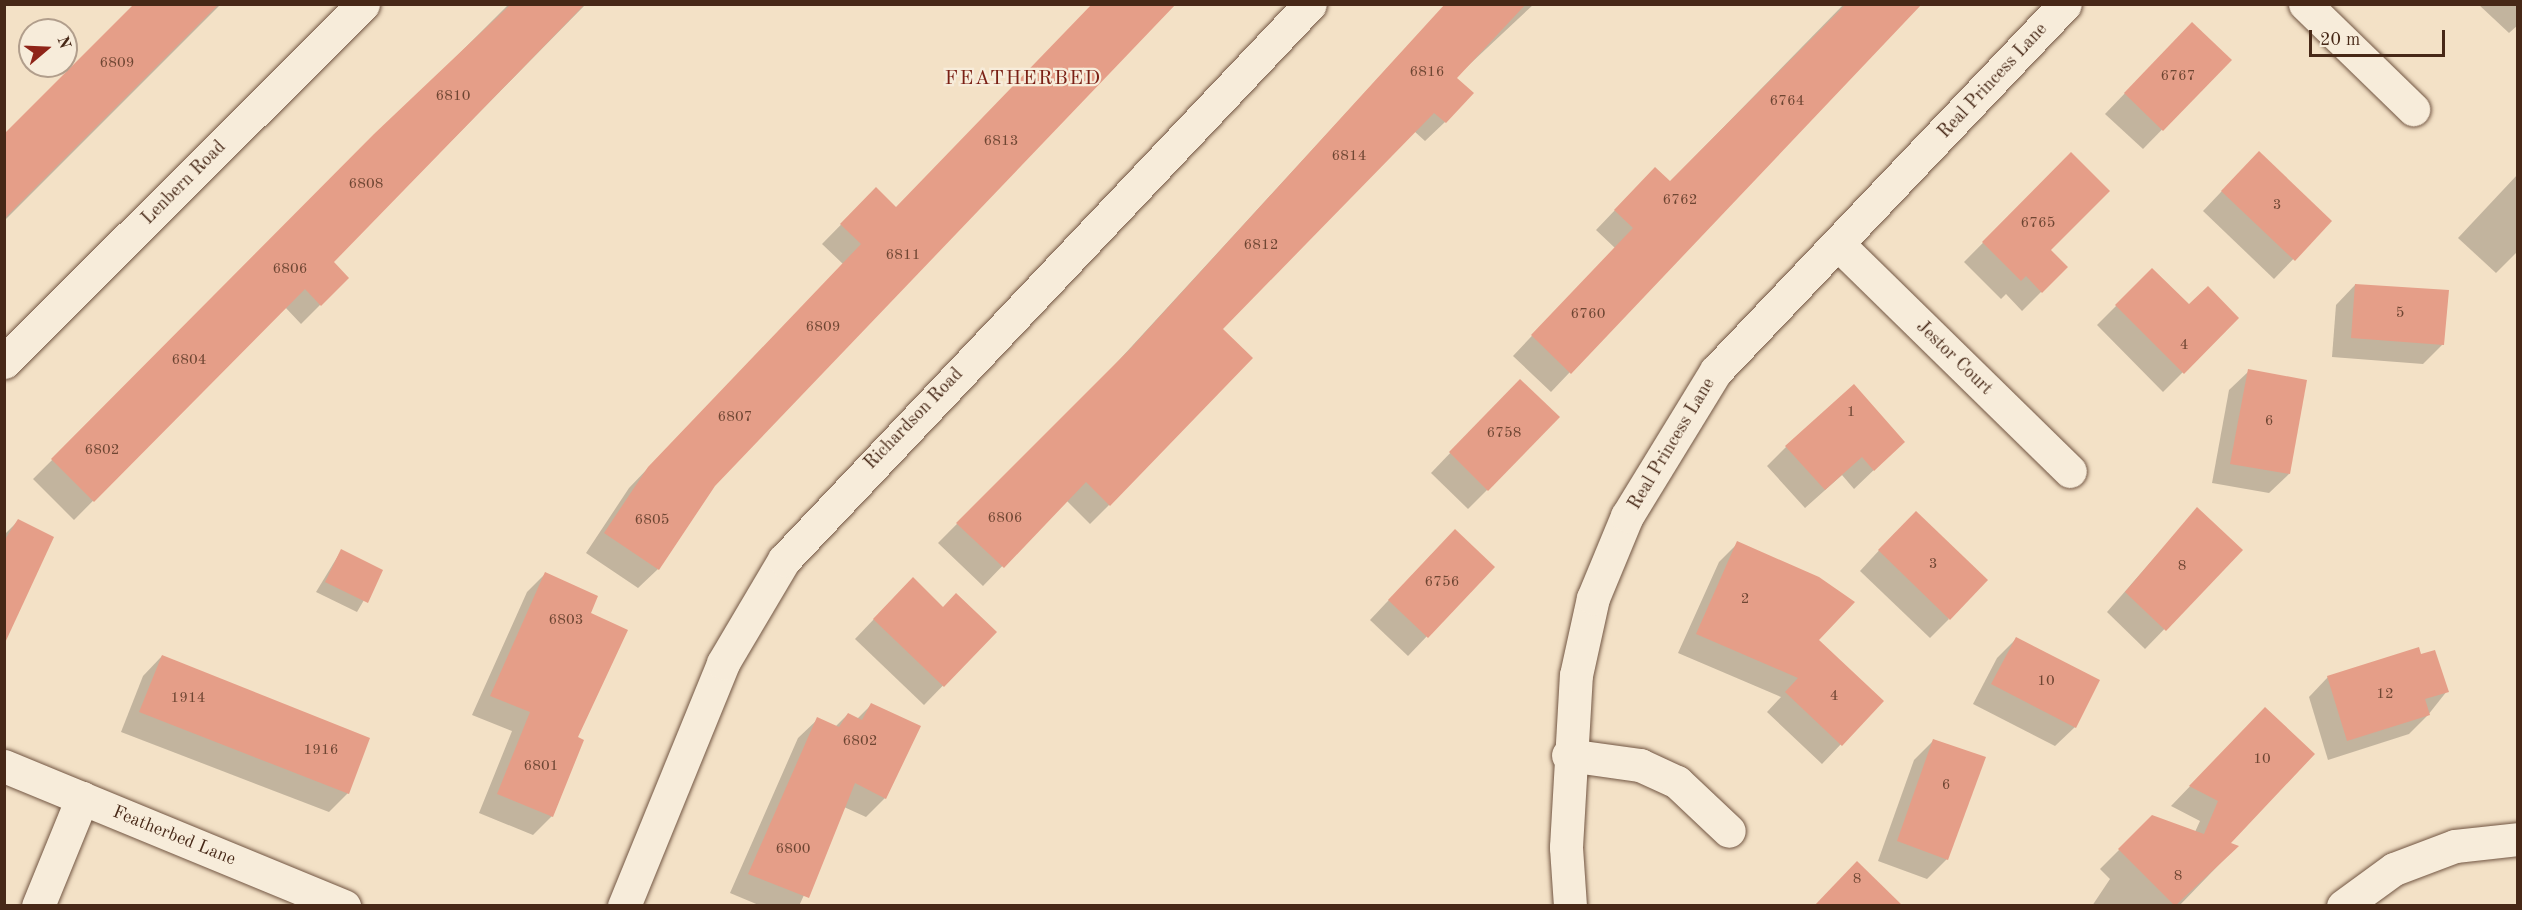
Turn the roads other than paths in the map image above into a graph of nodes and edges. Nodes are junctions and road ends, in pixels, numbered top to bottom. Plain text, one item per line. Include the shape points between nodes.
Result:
1 (363, 4) edge
2 (1310, 4) edge
3 (2065, 4) edge
4 (2305, 4) edge
5 (2413, 109) dead end
6 (1839, 245) junction
7 (4, 362) edge
8 (2070, 471) dead end
9 (1568, 755) junction
10 (4, 766) edge
11 (82, 798) junction
12 (1729, 831) dead end
13 (2517, 839) edge
14 (38, 906) edge
15 (344, 906) edge
16 (624, 906) edge
17 (1570, 906) edge
18 (2343, 906) edge

1 - 7 street, Lenbern Road
2 - 16 street, Richardson Road via 784,560 723,663
3 - 6 street, Real Princess Lane
4 - 5 street
6 - 8 street, Jestor Court
6 - 9 street, Real Princess Lane via 1716,371 1628,516 1593,598 1576,675
9 - 12 street via 1640,765 1677,782
9 - 17 street, Real Princess Lane
10 - 11 street, Featherbed Lane
11 - 14 street
11 - 15 street, Featherbed Lane
13 - 18 street via 2455,846 2394,869

